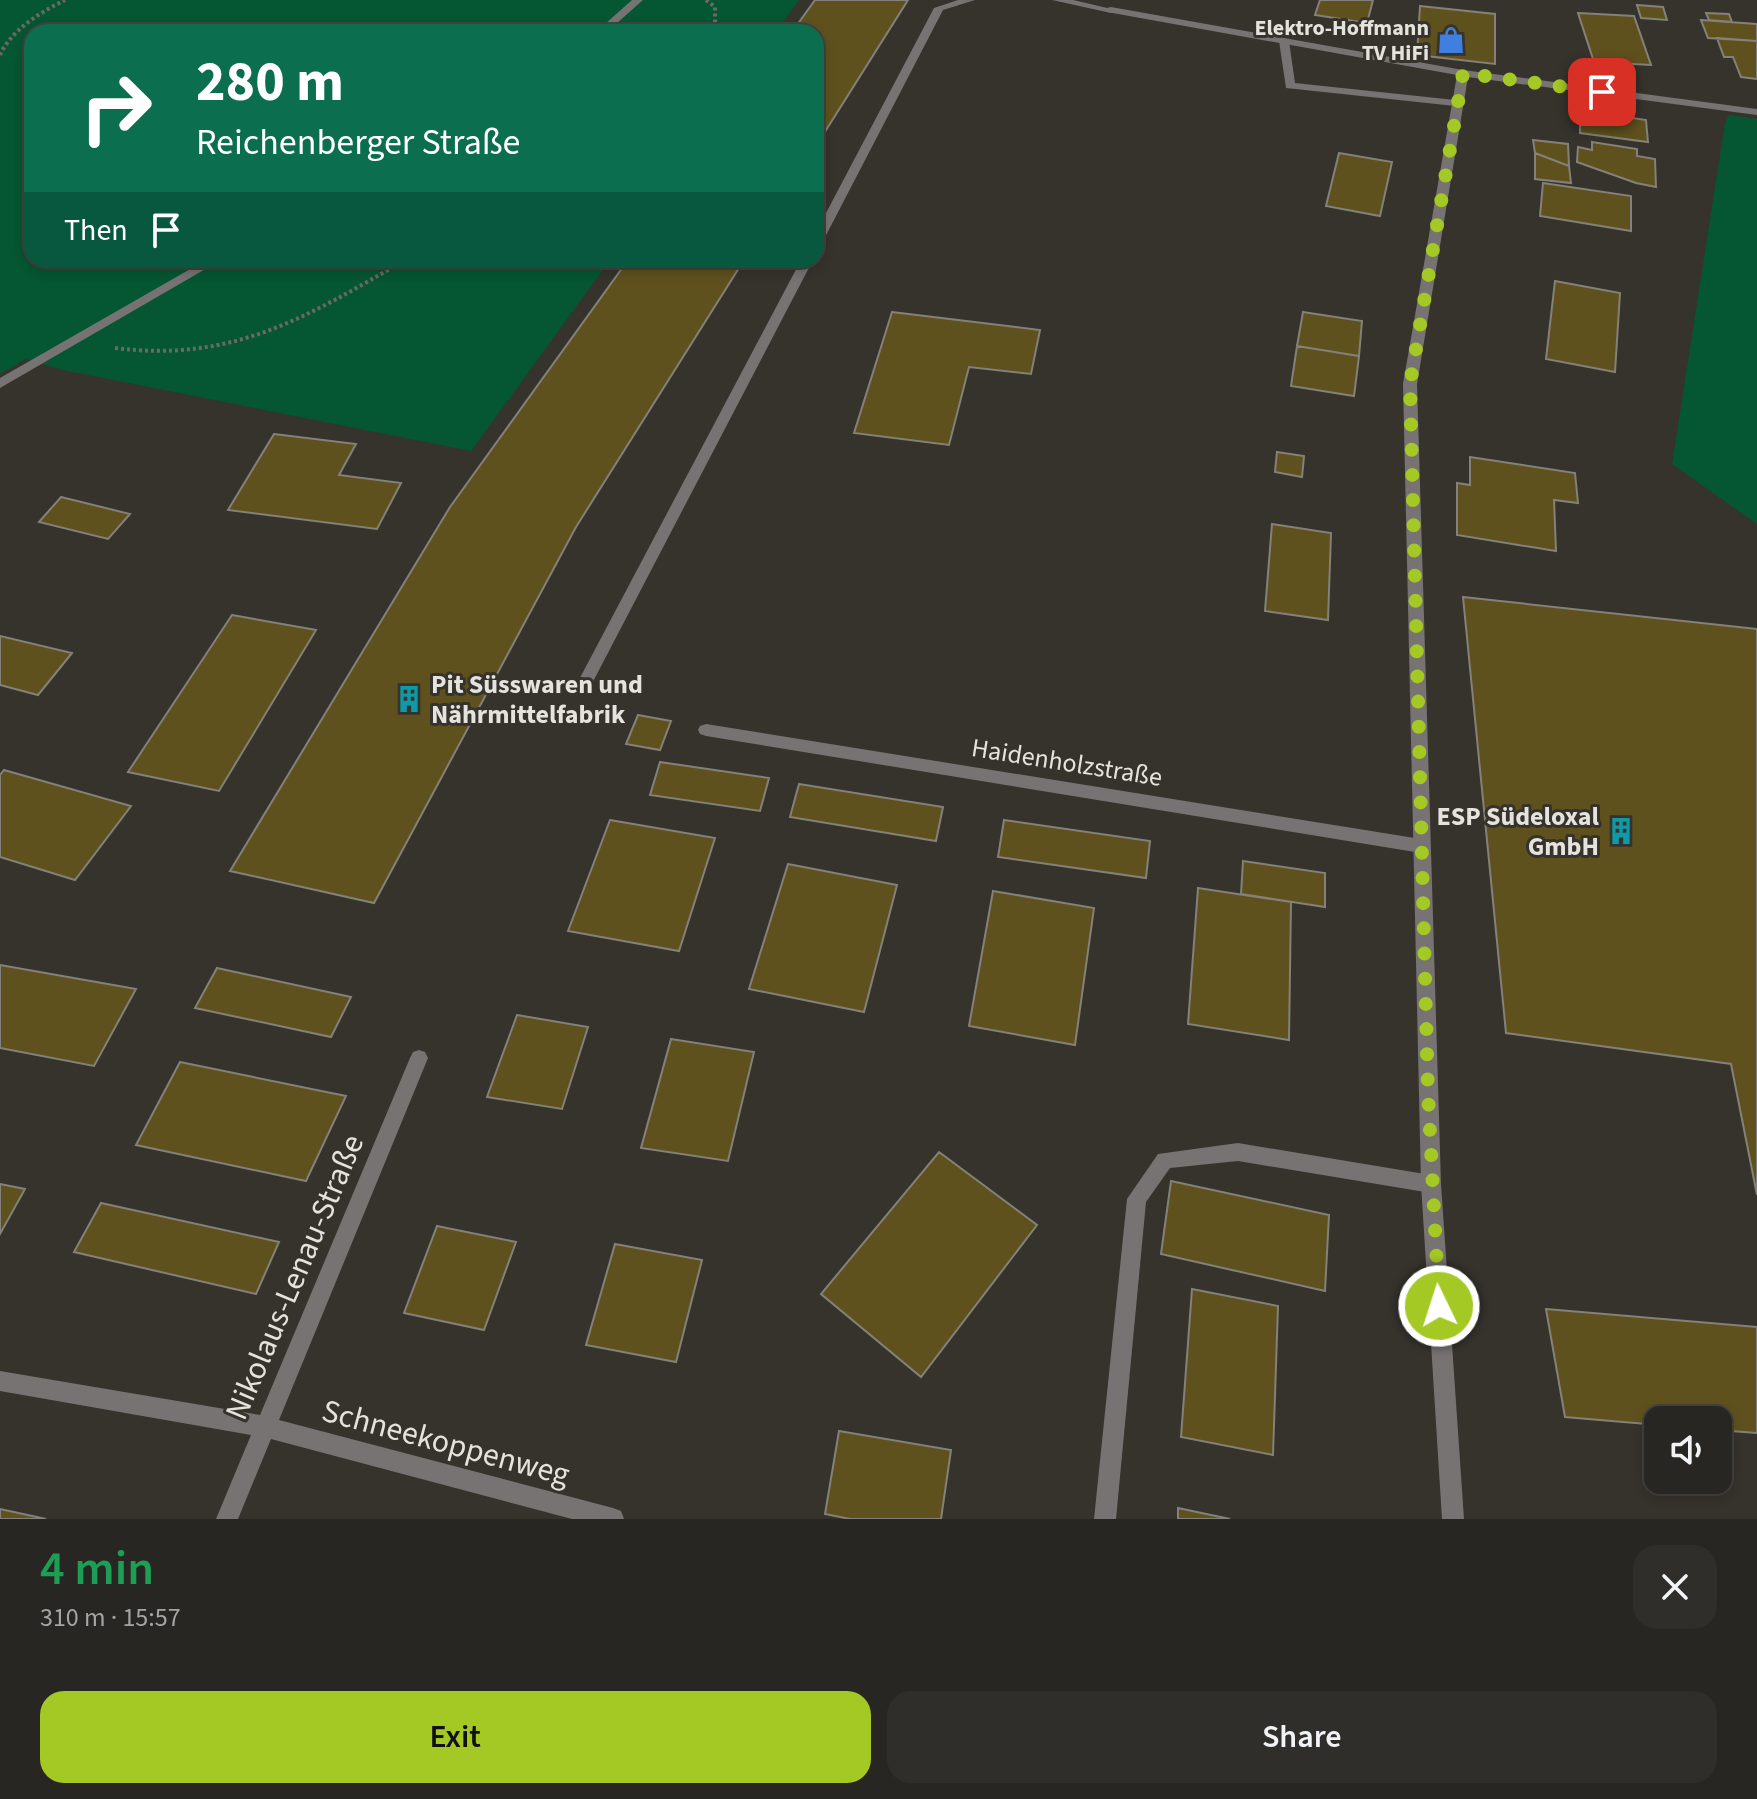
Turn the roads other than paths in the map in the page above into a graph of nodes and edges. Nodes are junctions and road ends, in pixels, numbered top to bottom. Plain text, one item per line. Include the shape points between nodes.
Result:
1 (638, 0) edge
2 (970, 0) edge
3 (1057, 0) edge
4 (610, 24) edge
5 (1284, 41) junction
6 (1463, 73) junction
7 (1455, 103) junction
8 (1757, 112) edge
9 (824, 228) edge
10 (201, 268) edge
11 (803, 268) edge
12 (0, 384) edge
13 (581, 691) dead end
14 (706, 730) dead end
15 (1421, 846) junction
16 (419, 1058) dead end
17 (1431, 1184) junction
18 (0, 1381) edge
19 (263, 1426) junction
20 (227, 1519) edge
21 (613, 1519) edge
22 (1105, 1519) edge
23 (1453, 1519) edge

1 - 4 street
2 - 9 street via 939,8
3 - 5 street
5 - 6 street
5 - 7 street via 1290,86
6 - 7 street
6 - 8 street
7 - 15 street via 1410,384
10 - 12 street
11 - 13 street
14 - 15 street, Haidenholzstraße
15 - 17 street
16 - 19 street, Nikolaus-Lenau-Straße
17 - 22 street via 1238,1152 1165,1160 1137,1199
17 - 23 street
18 - 19 street, Schneekoppenweg
19 - 20 street, Nikolaus-Lenau-Straße
19 - 21 street, Schneekoppenweg

